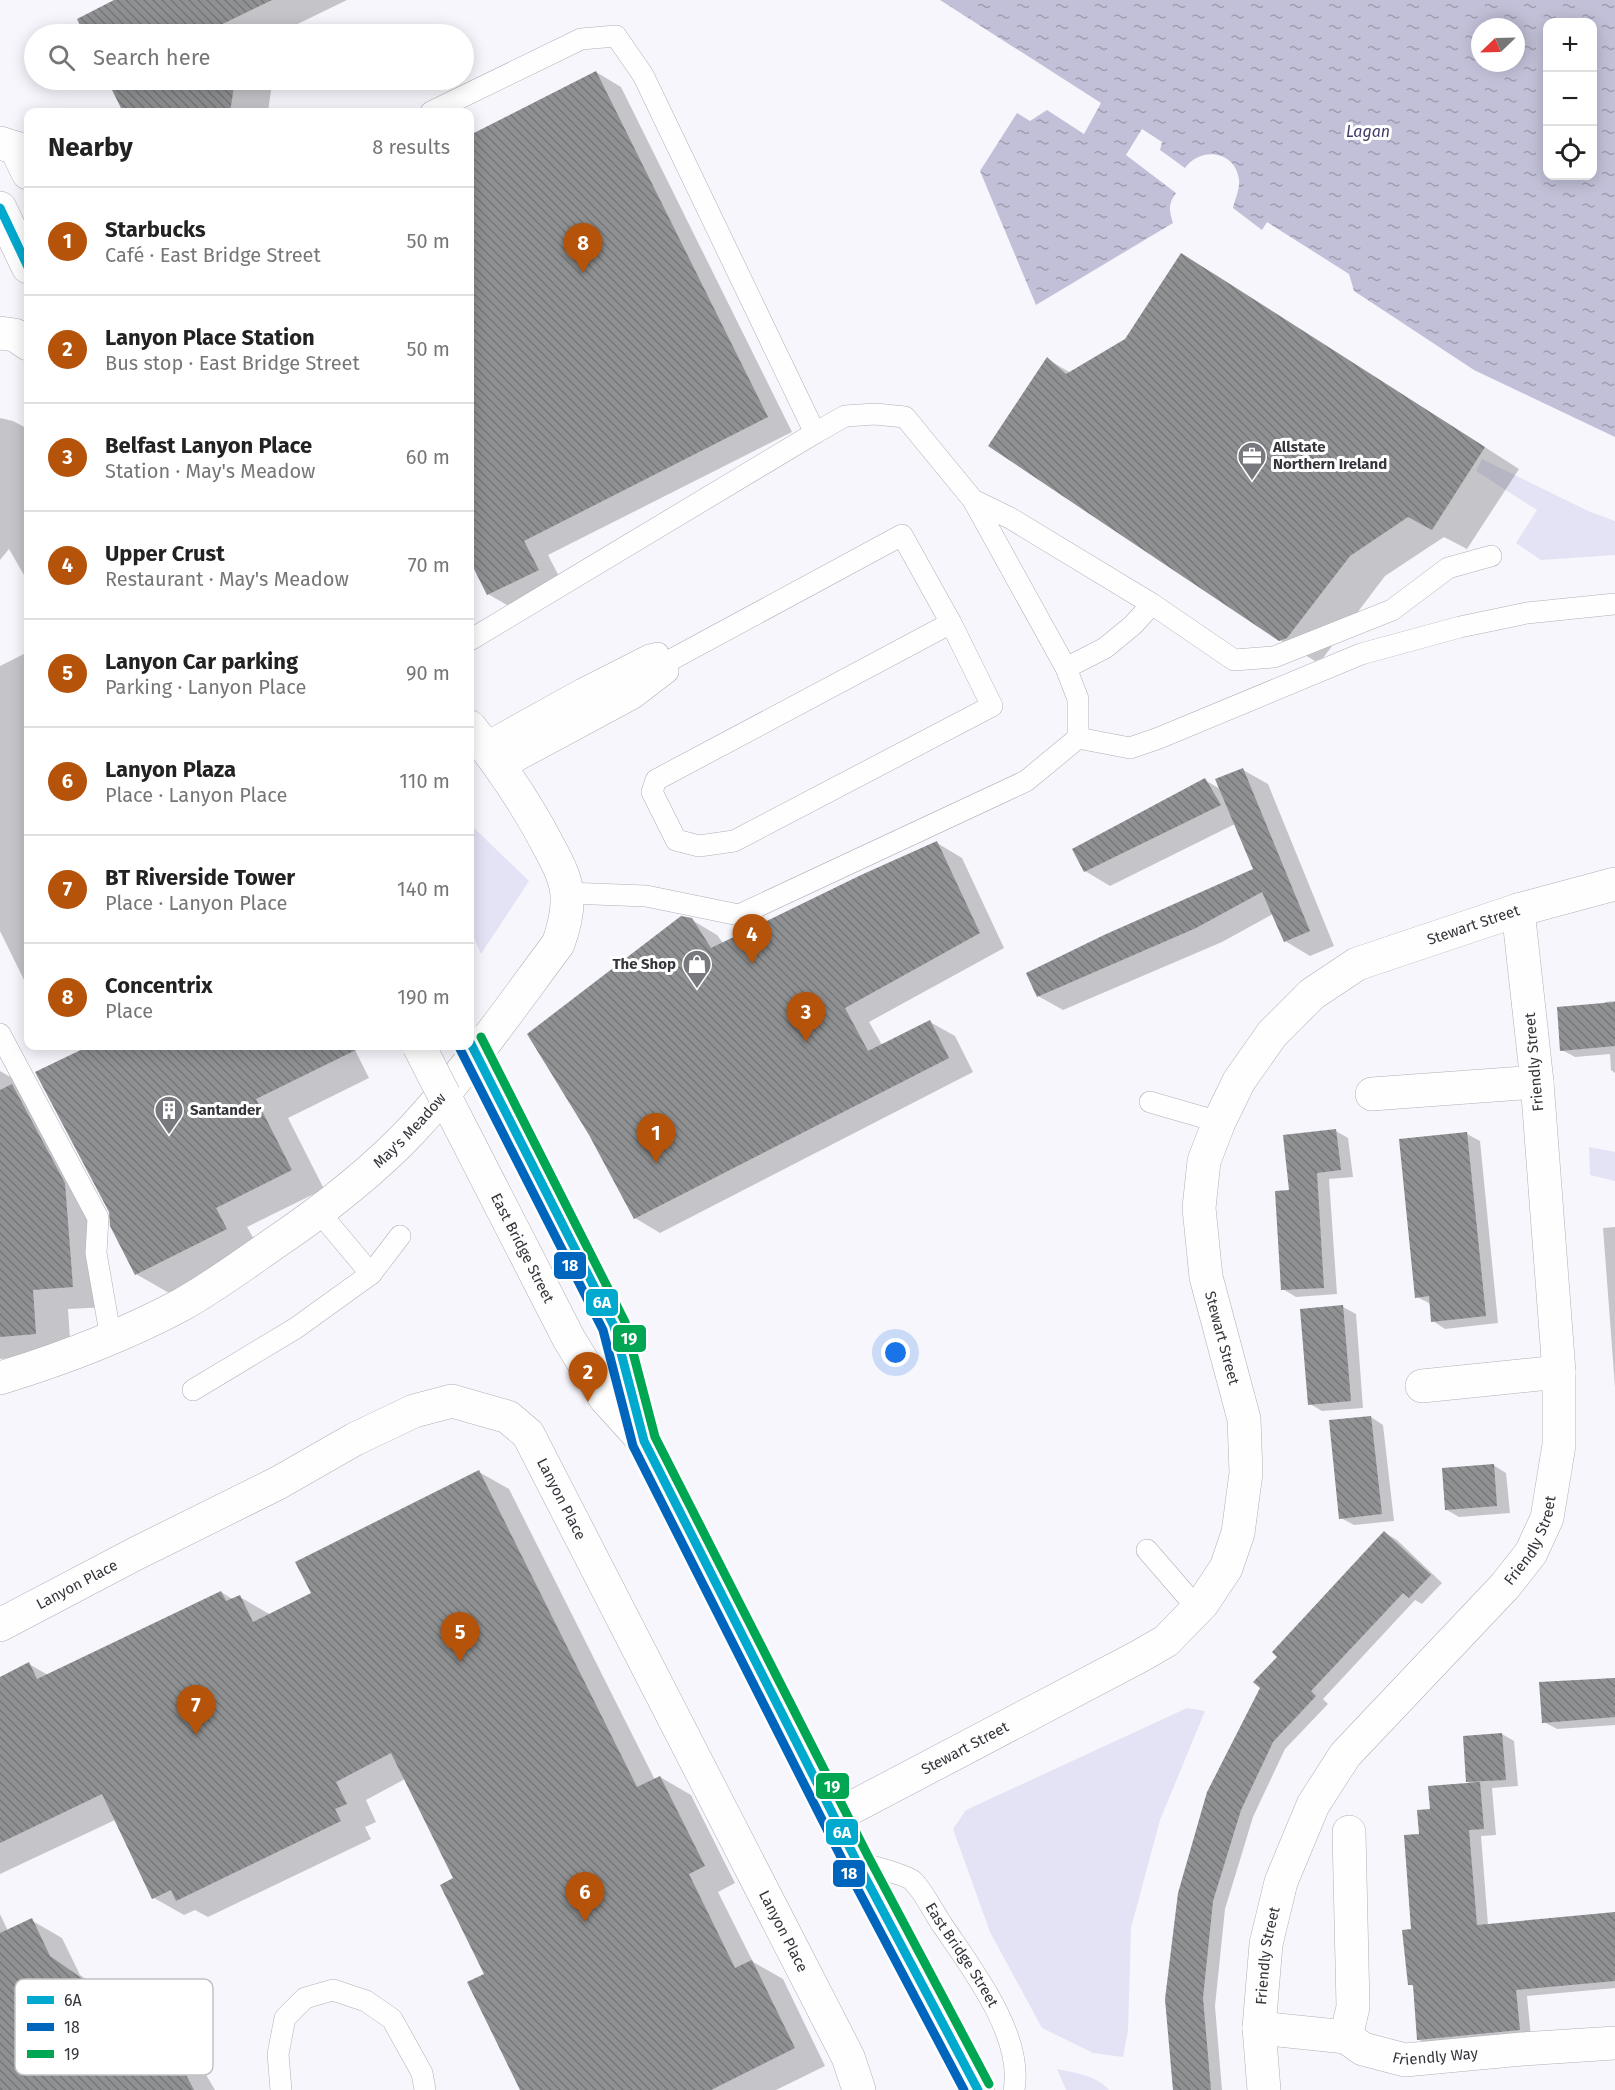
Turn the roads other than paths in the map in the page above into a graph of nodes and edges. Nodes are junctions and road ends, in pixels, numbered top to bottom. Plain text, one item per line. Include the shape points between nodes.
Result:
1 (439, 108) edge
2 (0, 208) edge
3 (24, 259) edge
4 (0, 333) edge
5 (24, 341) edge
6 (815, 433) junction
7 (973, 500) junction
8 (1491, 556) dead end
9 (1152, 604) junction
10 (1615, 604) edge
11 (951, 623) junction
12 (474, 638) edge
13 (691, 647) junction
14 (1066, 668) junction
15 (1078, 738) junction
16 (487, 749) edge
17 (1615, 884) edge
18 (567, 893) junction
19 (1518, 910) junction
20 (0, 1034) edge
21 (421, 1050) edge
22 (474, 1050) edge
23 (1537, 1082) junction
24 (1372, 1094) dead end
25 (1150, 1102) dead end
26 (1219, 1122) junction
27 (319, 1212) junction
28 (400, 1236) dead end
29 (371, 1274) junction
30 (111, 1339) junction
31 (1559, 1372) junction
32 (0, 1378) edge
33 (1422, 1386) dead end
34 (194, 1390) dead end
35 (644, 1441) junction
36 (1147, 1550) dead end
37 (1198, 1609) junction
38 (0, 1625) edge
39 (834, 1817) junction
40 (1349, 1832) dead end
41 (857, 1862) junction
42 (1259, 2028) junction
43 (1346, 2037) junction
44 (1615, 2043) edge
45 (281, 2090) edge
46 (426, 2090) edge
47 (859, 2090) edge
48 (978, 2090) edge
49 (1014, 2090) edge
50 (1264, 2090) edge

1 - 6 lane via 581,39 616,36 643,75
2 - 3 street
4 - 5 street
6 - 7 lane via 844,416 905,417
6 - 12 lane
7 - 9 lane via 1011,518
7 - 14 lane
8 - 9 lane via 1448,568 1392,610 1274,657 1234,660
9 - 14 lane via 1105,648
10 - 15 lane via 1527,613 1361,654 1130,748
11 - 11 lane via 992,706 735,841 699,846 676,840 652,792 656,780
11 - 13 lane via 902,535
13 - 16 lane via 649,655 582,689
13 - 16 lane via 662,678 634,698
14 - 15 lane via 1078,699
15 - 18 lane via 1026,781 739,915 645,896
16 - 18 street, May's Meadow via 536,821 560,868
17 - 19 street, Stewart Street
18 - 27 street, May's Meadow via 566,921 558,945 467,1066 411,1131
19 - 23 street, Friendly Street
19 - 26 street, Stewart Street via 1357,964 1312,994 1272,1034 1239,1081
20 - 30 lane via 98,1218 96,1253
21 - 35 street, East Bridge Street, bridge via 569,1340 605,1398
22 - 35 street, East Bridge Street, bridge via 614,1326
23 - 24 street
23 - 31 street, Friendly Street
25 - 26 lane
26 - 37 street, Stewart Street via 1204,1161 1199,1208 1206,1277 1244,1419 1246,1473 1238,1533 1226,1568
27 - 29 lane
27 - 30 street, May's Meadow via 181,1305
28 - 29 lane
29 - 34 lane via 296,1328
30 - 32 street, May's Meadow
31 - 33 street
31 - 42 street, Friendly Street via 1559,1445 1546,1518 1531,1553 1505,1586 1345,1755 1313,1805 1281,1882 1266,1944
35 - 39 street, East Bridge Street
36 - 37 lane
37 - 39 street, Stewart Street via 1166,1641 1140,1656
38 - 47 street, Lanyon Place via 414,1411 452,1401 508,1417 528,1434 848,2057
39 - 41 street, East Bridge Street
40 - 43 street via 1353,2007
41 - 48 street, East Bridge Street
41 - 49 lane, East Bridge Street via 911,1878 983,1986 1006,2032 1013,2053
42 - 43 street, Friendly Way
42 - 50 street, Friendly Street
43 - 44 street, Friendly Way via 1363,2049 1405,2060
45 - 46 lane via 278,2054 285,2018 305,1998 333,1990 366,2001 392,2019 422,2073

